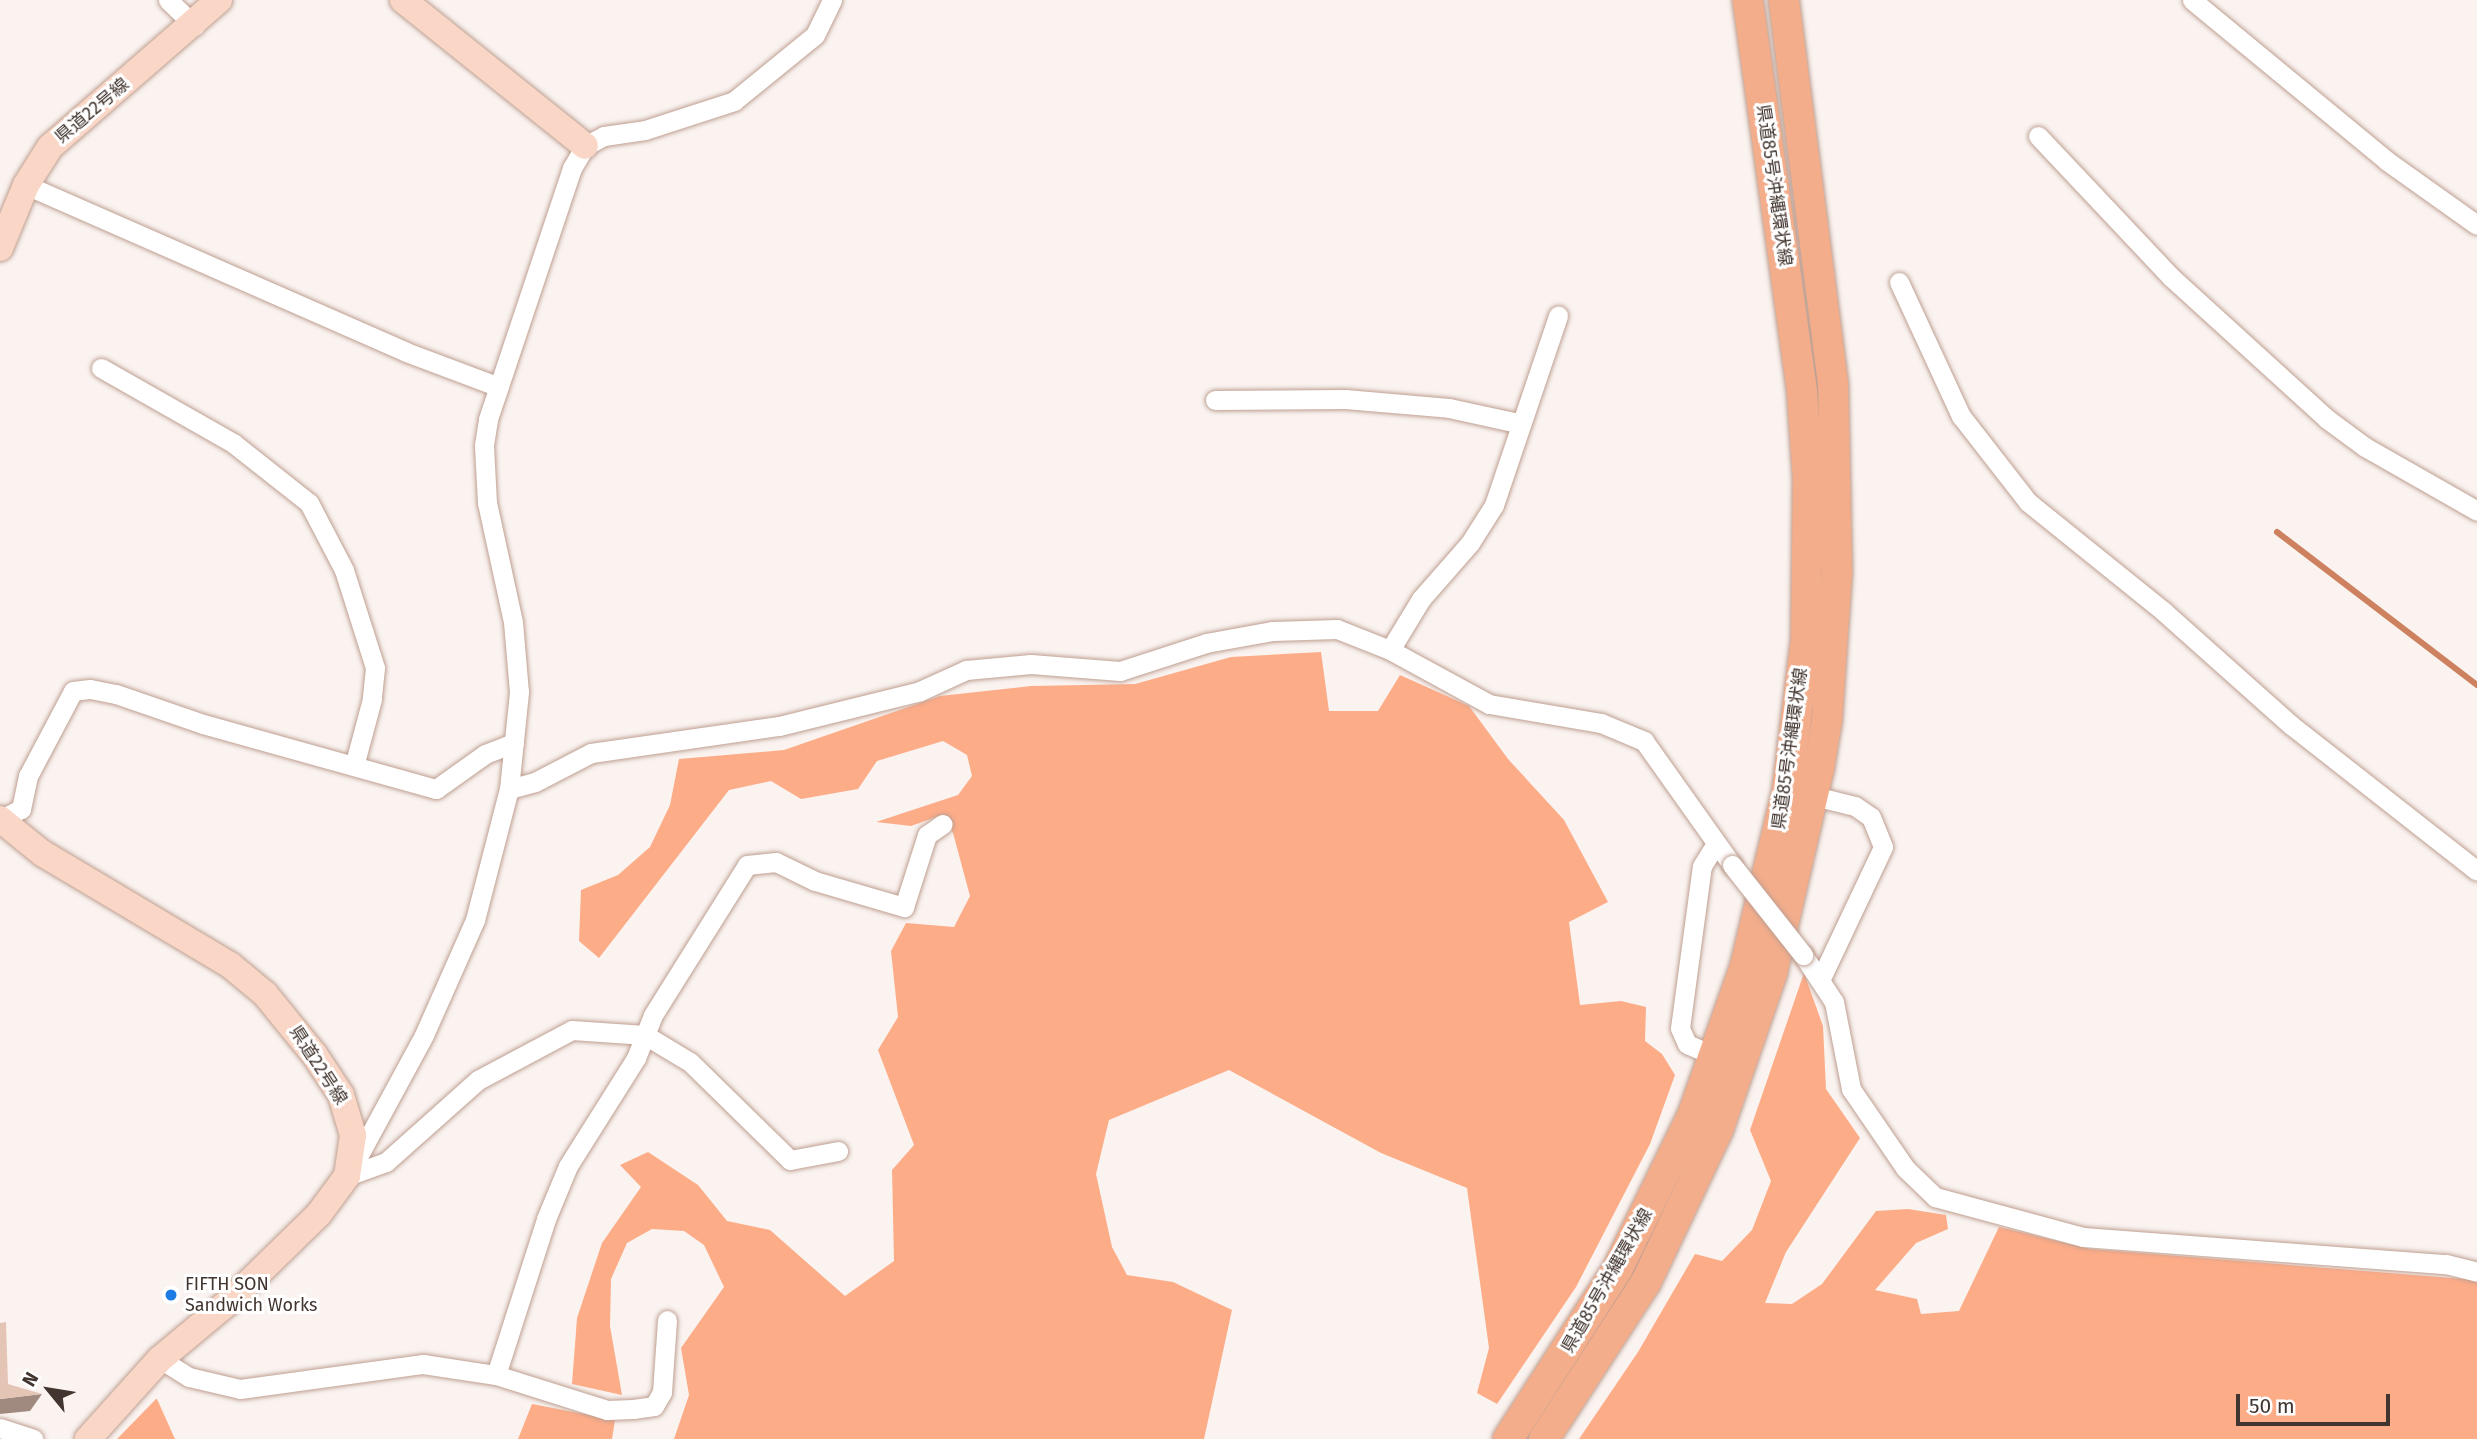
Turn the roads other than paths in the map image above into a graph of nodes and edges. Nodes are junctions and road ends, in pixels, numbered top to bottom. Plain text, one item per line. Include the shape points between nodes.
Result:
1 (168, 0) edge
2 (219, 0) edge
3 (403, 0) edge
4 (832, 0) edge
5 (1748, 0) edge
6 (1784, 0) edge
7 (2192, 0) edge
8 (195, 26) junction
9 (2038, 136) dead end
10 (585, 146) junction
11 (26, 185) junction
12 (2477, 225) edge
13 (0, 248) edge
14 (1899, 282) dead end
15 (1558, 316) dead end
16 (101, 368) dead end
17 (499, 387) junction
18 (1215, 400) dead end
19 (1518, 423) junction
20 (2477, 511) edge
21 (1390, 650) junction
22 (514, 743) junction
23 (354, 766) junction
24 (1817, 782) junction
25 (509, 789) junction
26 (0, 820) edge
27 (943, 824) dead end
28 (1715, 845) junction
29 (2477, 871) edge
30 (1821, 978) junction
31 (645, 1035) junction
32 (1715, 1056) junction
33 (838, 1151) dead end
34 (347, 1176) junction
35 (2477, 1272) edge
36 (667, 1320) dead end
37 (160, 1359) junction
38 (496, 1375) junction
39 (0, 1428) edge
40 (33, 1439) edge
41 (88, 1439) edge
42 (1508, 1439) edge
43 (1544, 1439) edge

1 - 8 street
2 - 8 main road, 県道22号線
3 - 10 main road
4 - 10 street via 815,35 734,101 645,130 604,136
5 - 32 main road, 県道85号沖縄環状線 via 1802,391 1810,557 1794,743 1770,874
6 - 24 main road, 県道85号沖縄環状線 via 1833,384 1837,559 1833,657
7 - 12 street via 2387,161
8 - 11 main road, 県道22号線 via 63,133
9 - 20 street via 2171,277 2328,419 2365,447
10 - 17 street via 561,198
11 - 13 main road, 県道22号線
11 - 17 street via 406,352
14 - 29 street via 1961,416 2028,502 2163,611 2291,725
15 - 19 street
16 - 23 street via 233,443 309,503 344,570 375,668 372,699
17 - 22 street via 488,419 483,469 513,622 519,692
18 - 19 street via 1345,399 1449,408
19 - 21 street via 1493,505 1470,544 1421,599
21 - 25 street via 1337,629 1273,631 1206,643 1120,671 1031,664 966,670 920,691 779,726 591,753 535,782
21 - 28 street via 1489,704 1601,723 1644,741
22 - 23 street via 485,754 436,789
22 - 25 street
23 - 26 street via 117,694 73,691 28,776 21,809
24 - 30 street via 1871,817 1883,847
24 - 43 main road, 県道85号沖縄環状線 via 1772,973 1743,1062 1694,1185 1620,1325
25 - 34 street via 475,920 424,1035
26 - 34 main road, 県道22号線 via 42,853 230,965 279,1007 348,1111 353,1135
27 - 31 street via 927,835 904,907 816,881 776,862 747,865
28 - 30 street, bridge
28 - 32 street via 1702,866 1680,1028 1687,1044
30 - 35 street via 1833,1002 1852,1089 1905,1168 1936,1197 2082,1237 2446,1264
31 - 33 street via 690,1062 790,1160
31 - 34 street via 572,1030 478,1080 386,1162
31 - 38 street via 636,1058 568,1166 546,1219
32 - 42 main road, 県道85号沖縄環状線 via 1693,1114 1618,1268
34 - 37 main road, 県道22号線 via 319,1214 232,1299
36 - 38 street via 666,1365 654,1406 607,1410
37 - 38 street via 189,1377 240,1390 423,1364
37 - 41 main road, 県道22号線
39 - 40 street

